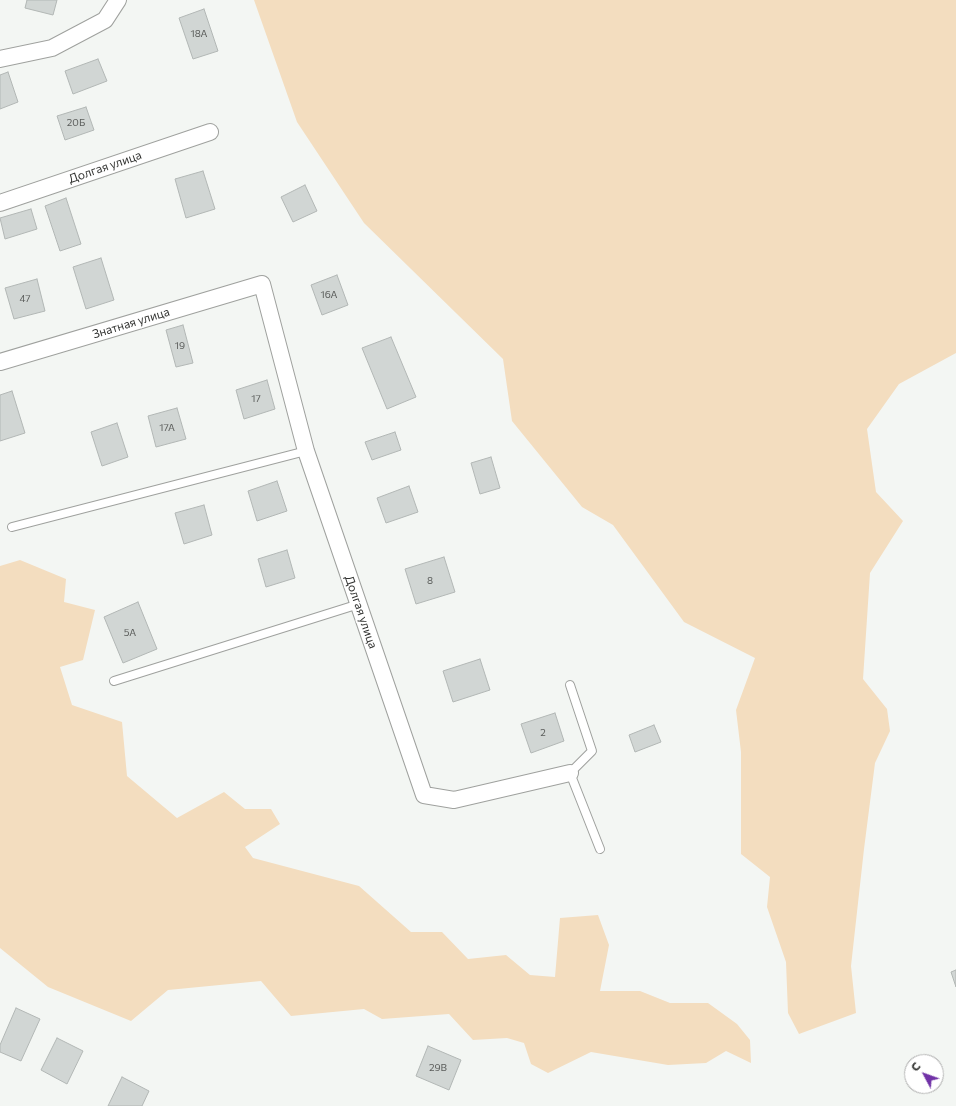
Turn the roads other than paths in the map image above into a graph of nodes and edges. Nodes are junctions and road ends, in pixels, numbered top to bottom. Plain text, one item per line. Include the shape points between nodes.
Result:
1 (118, 0) edge
2 (0, 59) edge
3 (210, 132) dead end
4 (0, 203) edge
5 (262, 284) joint
6 (0, 362) edge
7 (306, 451) junction
8 (12, 527) dead end
9 (358, 604) junction
10 (114, 681) dead end
11 (570, 685) dead end
12 (570, 773) junction
13 (600, 849) dead end

1 - 2 street via 105,20 52,48
3 - 4 street, Долгая улица
5 - 6 street, Знатная улица
5 - 7 street, Долгая улица
7 - 8 lane
7 - 9 street, Долгая улица
9 - 10 lane
9 - 12 street, Долгая улица via 424,795 454,800
11 - 12 lane via 592,751
12 - 13 lane

